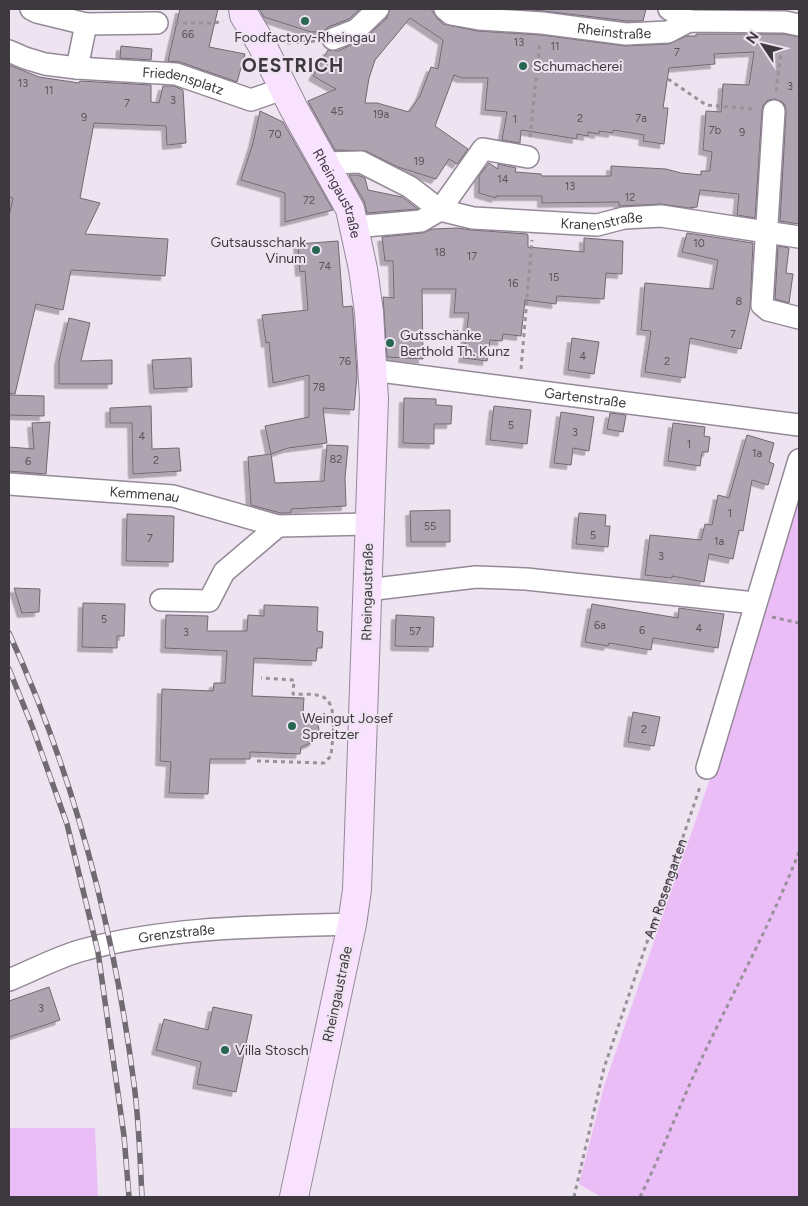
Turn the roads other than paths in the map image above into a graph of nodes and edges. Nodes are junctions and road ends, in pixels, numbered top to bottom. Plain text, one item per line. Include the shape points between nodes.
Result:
1 (31, 9) edge
2 (378, 9) edge
3 (445, 9) edge
4 (669, 9) edge
5 (243, 12) edge
6 (790, 19) edge
7 (688, 21) junction
8 (157, 23) road end
9 (86, 24) junction
10 (333, 39) road end
11 (9, 51) edge
12 (77, 68) junction
13 (285, 88) junction
14 (774, 111) road end
15 (528, 157) road end
16 (325, 162) junction
17 (440, 210) junction
18 (354, 227) junction
19 (766, 233) junction
20 (799, 237) edge
21 (799, 318) edge
22 (372, 370) junction
23 (799, 425) edge
24 (799, 460) edge
25 (9, 484) edge
26 (369, 524) junction
27 (278, 526) junction
28 (368, 590) junction
29 (162, 600) dead end
30 (754, 608) junction
31 (707, 768) road end
32 (352, 924) junction
33 (9, 980) edge
34 (294, 1197) edge

1 - 9 street
2 - 10 street via 356,30
3 - 7 street, Rheinstraße via 451,14 479,19 626,34 668,32
4 - 7 street
5 - 13 main road, Rheingaustraße
6 - 7 street, Rheinstraße
8 - 9 street
9 - 12 street
11 - 12 street, Friedensplatz via 44,64
12 - 13 street, Friedensplatz via 176,74 251,100
13 - 16 main road, Rheingaustraße
14 - 19 street
15 - 17 street via 482,149
16 - 17 street, Kranenstraße via 361,162 410,187
16 - 18 main road, Rheingaustraße via 350,209
17 - 18 street via 421,221
17 - 19 street, Kranenstraße via 473,218 597,225 624,218 661,216
18 - 22 main road, Rheingaustraße via 369,312
19 - 20 street, Kranenstraße
19 - 21 street via 762,305 768,310
22 - 23 street, Gartenstraße
22 - 26 main road, Rheingaustraße via 374,399
24 - 30 street
25 - 27 street, Kemmenau via 173,496
26 - 27 street, Kemmenau
26 - 28 main road, Rheingaustraße
27 - 29 street via 224,572 209,601
28 - 30 street via 476,577 526,578
28 - 32 main road, Rheingaustraße via 359,863
30 - 31 street
32 - 33 street, Grenzstraße via 216,928 136,938 83,949
32 - 34 main road, Rheingaustraße

